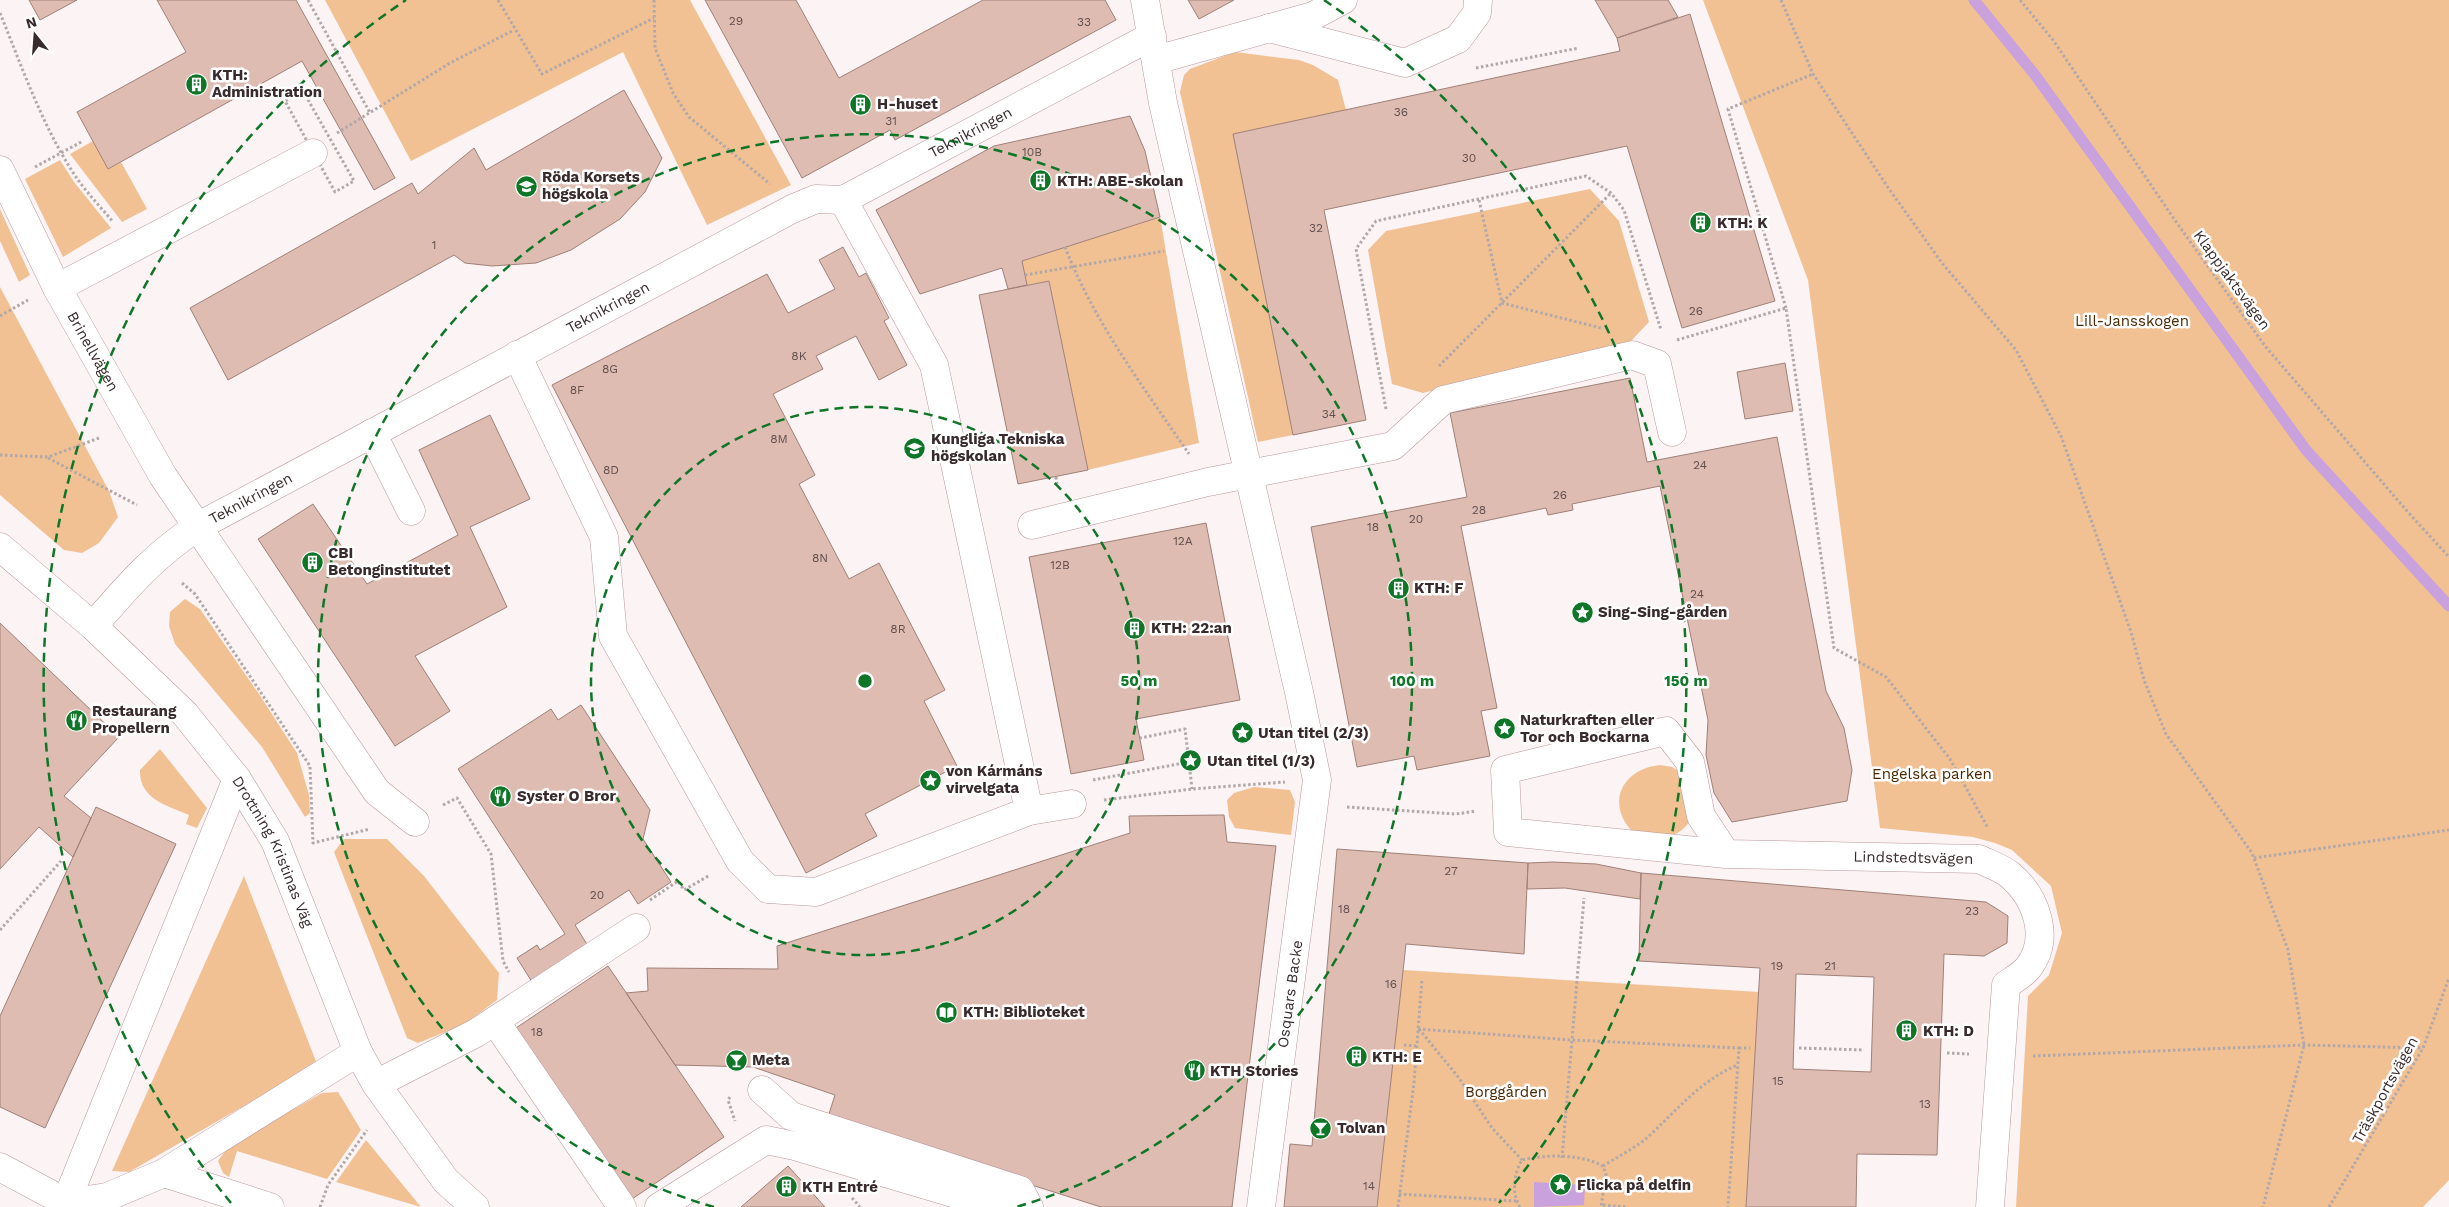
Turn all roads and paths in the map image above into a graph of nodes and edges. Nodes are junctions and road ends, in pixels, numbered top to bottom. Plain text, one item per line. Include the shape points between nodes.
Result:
1 (308, 0) edge
2 (498, 0) edge
3 (654, 0) edge
4 (1145, 0) edge
5 (1343, 0) edge
6 (1478, 0) edge
7 (1781, 0) edge
8 (2020, 0) edge
9 (0, 13) edge
10 (654, 18) junction
11 (1269, 28) junction
12 (514, 30) junction
13 (1154, 48) junction
14 (1578, 48) dead end
15 (1475, 68) dead end
16 (1813, 74) junction
17 (303, 91) dead end
18 (370, 113) junction
19 (82, 141) dead end
20 (62, 153) junction
21 (313, 153) dead end
22 (3, 176) edge
23 (1611, 193) junction
24 (843, 200) junction
25 (1479, 200) junction
26 (792, 209) junction
27 (116, 226) dead end
28 (1065, 247) dead end
29 (1156, 252) dead end
30 (1073, 268) junction
31 (1025, 275) dead end
32 (57, 288) junction
33 (1502, 303) junction
34 (1786, 308) junction
35 (1608, 329) dead end
36 (1661, 354) junction
37 (517, 355) junction
38 (1435, 370) dead end
39 (1672, 432) dead end
40 (372, 433) junction
41 (99, 438) dead end
42 (1393, 446) junction
43 (0, 455) edge
44 (48, 457) junction
45 (1249, 474) junction
46 (1208, 482) junction
47 (137, 505) dead end
48 (411, 511) dead end
49 (1032, 525) dead end
50 (197, 527) junction
51 (0, 547) edge
52 (2449, 556) edge
53 (182, 583) dead end
54 (93, 626) junction
55 (1140, 738) dead end
56 (1189, 762) junction
57 (237, 779) junction
58 (1317, 780) junction
59 (1192, 789) junction
60 (457, 798) dead end
61 (1072, 804) junction
62 (1356, 809) dead end
63 (1029, 812) junction
64 (1456, 814) dead end
65 (415, 822) dead end
66 (2449, 830) edge
67 (313, 843) dead end
68 (1726, 854) junction
69 (2254, 858) dead end
70 (1979, 859) junction
71 (61, 861) dead end
72 (698, 881) dead end
73 (1584, 898) dead end
74 (646, 903) dead end
75 (636, 928) dead end
76 (0, 930) edge
77 (503, 961) dead end
78 (2449, 978) edge
79 (1422, 979) dead end
80 (495, 1021) junction
81 (1418, 1029) junction
82 (1572, 1040) junction
83 (1404, 1045) dead end
84 (2304, 1045) junction
85 (1417, 1046) junction
86 (1739, 1048) junction
87 (1750, 1048) dead end
88 (1799, 1048) dead end
89 (2423, 1048) junction
90 (1864, 1050) dead end
91 (358, 1052) junction
92 (2052, 1056) dead end
93 (1738, 1065) junction
94 (376, 1084) junction
95 (762, 1090) dead end
96 (367, 1130) dead end
97 (1562, 1158) junction
98 (1522, 1160) junction
99 (1602, 1166) junction
100 (0, 1167) edge
101 (164, 1173) junction
102 (1399, 1194) junction
103 (1516, 1201) junction
104 (66, 1205) edge
105 (1602, 1206) edge
106 (270, 1207) edge
107 (320, 1207) edge
108 (475, 1207) edge
109 (622, 1207) edge
110 (659, 1207) edge
111 (1000, 1207) edge
112 (1028, 1207) edge
113 (1261, 1207) edge
114 (1398, 1207) edge
115 (1520, 1207) edge
116 (1628, 1207) edge
117 (1728, 1207) edge
118 (1990, 1207) edge
119 (2263, 1207) edge
120 (2330, 1207) edge

1 - 18 path
2 - 12 path
3 - 10 path
4 - 13 street
5 - 11 street, Teknikringen via 1313,16
6 - 11 street via 1476,14 1458,39 1406,63
7 - 16 path
8 - 52 path, Klappjaktsvägen via 2053,40 2265,346
9 - 20 path via 30,87
10 - 12 path via 542,74
10 - 26 path via 655,48 673,93 689,117 782,194
11 - 13 street, Teknikringen
12 - 18 path via 450,63
13 - 24 street, Teknikringen
13 - 45 street
14 - 15 path
16 - 34 path via 1728,109
16 - 84 path via 1942,263 2016,350 2061,436 2144,680 2166,734 2252,853 2288,950
17 - 18 path via 329,137
19 - 20 path
20 - 22 path
20 - 27 path via 75,176
21 - 32 street
22 - 32 street, Brinellvägen
23 - 25 path via 1586,176
23 - 33 path
23 - 36 path via 1624,210
24 - 26 street, Teknikringen via 816,199
24 - 63 street via 934,365
25 - 33 path
25 - 42 path via 1376,221 1356,249
26 - 37 street, Teknikringen
28 - 30 path
29 - 30 path
30 - 31 path via 1055,268
30 - 46 path via 1112,342
32 - 50 street, Brinellvägen via 163,476
33 - 35 path
33 - 38 path
34 - 36 path
34 - 70 path via 1834,648 1886,677 1950,759 1988,827
36 - 39 street
36 - 42 street via 1632,355 1443,400
37 - 40 street, Teknikringen
37 - 63 street via 604,537 613,636 740,862 768,889 816,892
40 - 48 street
40 - 50 street, Teknikringen
41 - 44 path
42 - 45 street
43 - 44 path
44 - 47 path
45 - 46 street
45 - 58 street
46 - 49 street
50 - 54 street, Teknikringen via 145,566
50 - 65 street, Brinellvägen via 376,792
51 - 54 street, Drottning Kristinas Väg
53 - 67 path via 195,594 310,766
54 - 57 street, Drottning Kristinas Väg via 186,714
55 - 56 path via 1185,729
56 - 59 path
56 - 61 path via 1069,785
57 - 91 street, Drottning Kristinas Väg via 275,841
57 - 104 street
58 - 59 path
58 - 113 street, Osquars Backe
59 - 61 path
60 - 77 path via 491,854
61 - 63 street
62 - 64 path
66 - 69 path
68 - 68 street, Lindstedtsvägen via 1508,832 1505,770 1666,731 1690,762 1701,816
68 - 70 street, Lindstedtsvägen
70 - 118 street, Lindstedtsvägen via 2009,874 2028,895 2039,920 2039,948 2027,969 2006,985
71 - 76 path
72 - 74 path via 684,890 678,881
73 - 82 path
75 - 80 street
78 - 89 path, Träskportsvägen
79 - 81 path
80 - 94 street
80 - 109 street
81 - 82 path
81 - 85 path
81 - 98 path via 1459,1078 1492,1128
82 - 86 path
82 - 97 path
83 - 85 path
84 - 89 path
84 - 92 path
84 - 119 path
85 - 102 path
86 - 87 path
86 - 93 path
88 - 90 path
89 - 120 path, Träskportsvägen
91 - 94 street, Drottning Kristinas Väg
91 - 101 street
93 - 99 path via 1719,1073 1689,1095 1646,1138
93 - 117 path
94 - 108 street, Drottning Kristinas Väg via 446,1181
95 - 112 street via 791,1116 1020,1190
96 - 107 path via 328,1185
97 - 98 path via 1537,1156
97 - 99 path via 1591,1160
98 - 103 path via 1514,1188
99 - 105 path via 1606,1174
100 - 104 street
101 - 104 street via 107,1197
101 - 106 street
102 - 103 path
102 - 114 path
103 - 115 path
105 - 116 path
110 - 111 street via 766,1140

